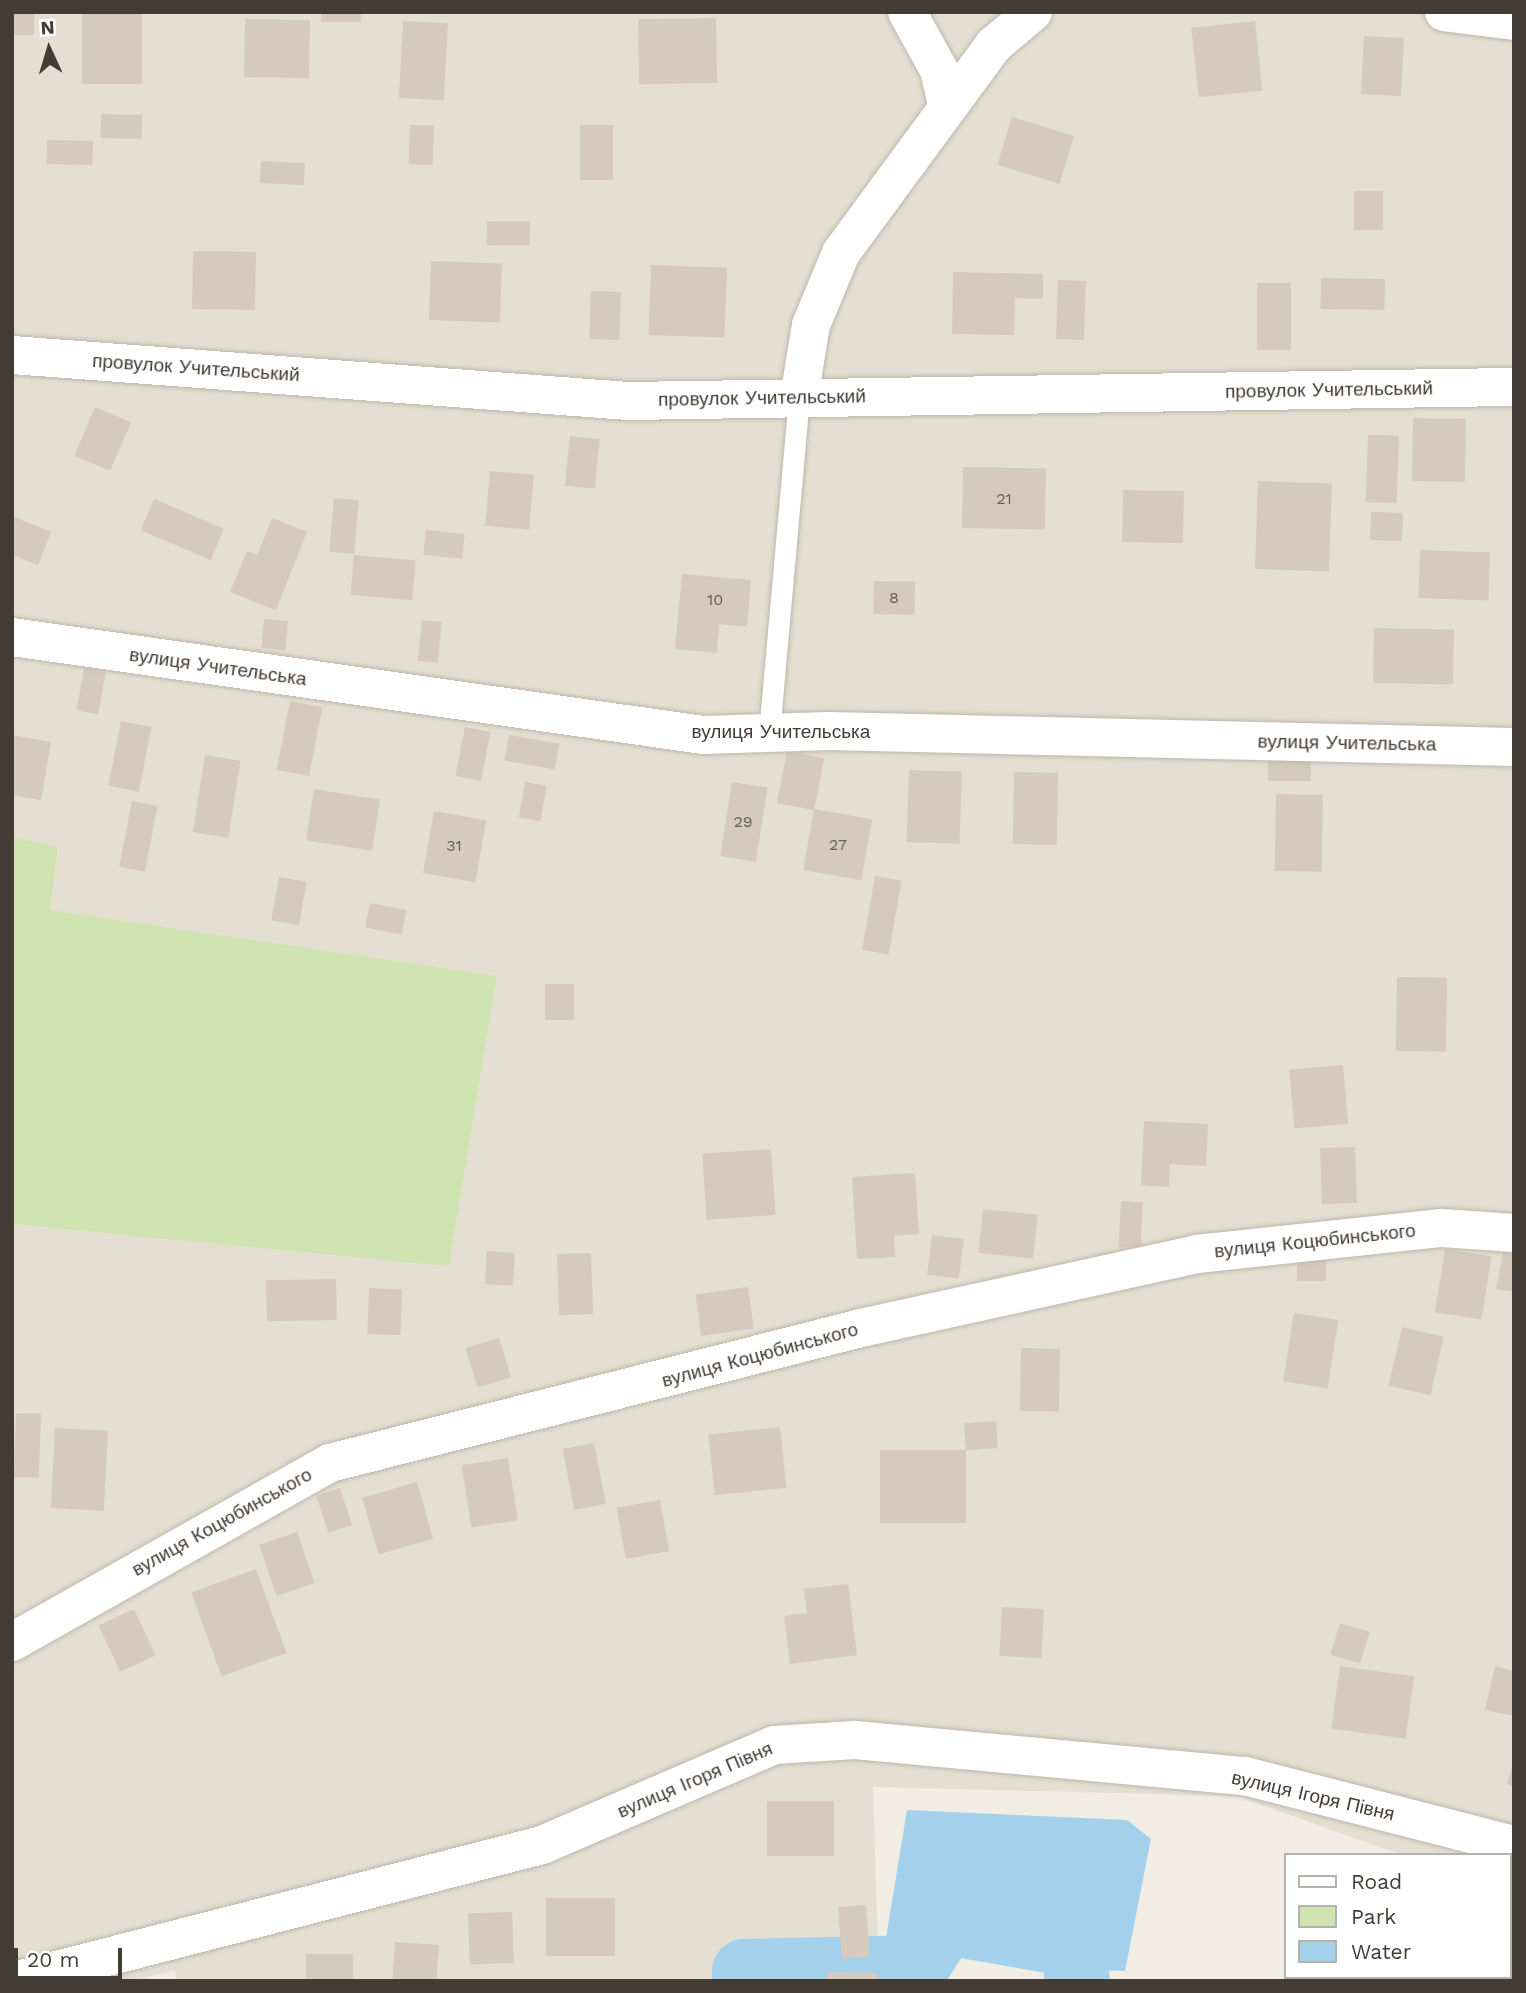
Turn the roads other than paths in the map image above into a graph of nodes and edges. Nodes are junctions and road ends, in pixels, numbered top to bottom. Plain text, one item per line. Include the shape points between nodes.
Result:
1 (907, 12) edge
2 (1033, 12) edge
3 (1444, 12) edge
4 (1514, 21) edge
5 (947, 106) junction
6 (12, 355) edge
7 (1514, 387) edge
8 (799, 398) junction
9 (12, 637) edge
10 (769, 733) junction
11 (1514, 747) edge
12 (1514, 1233) edge
13 (12, 1642) edge
14 (1514, 1845) edge
15 (14, 1981) edge

1 - 5 street via 939,69
2 - 5 street via 994,45
3 - 4 street
5 - 8 street via 841,253 811,325
6 - 8 street, провулок Учительський via 628,401
7 - 8 street, провулок Учительський
8 - 10 lane
9 - 10 street, вулиця Учительська via 703,735
10 - 11 street, вулиця Учительська
12 - 13 street, вулиця Коцюбинського via 1441,1228 1197,1254 861,1328 330,1463
14 - 15 street, вулиця Ігоря Півня via 1245,1776 855,1740 774,1745 542,1845

